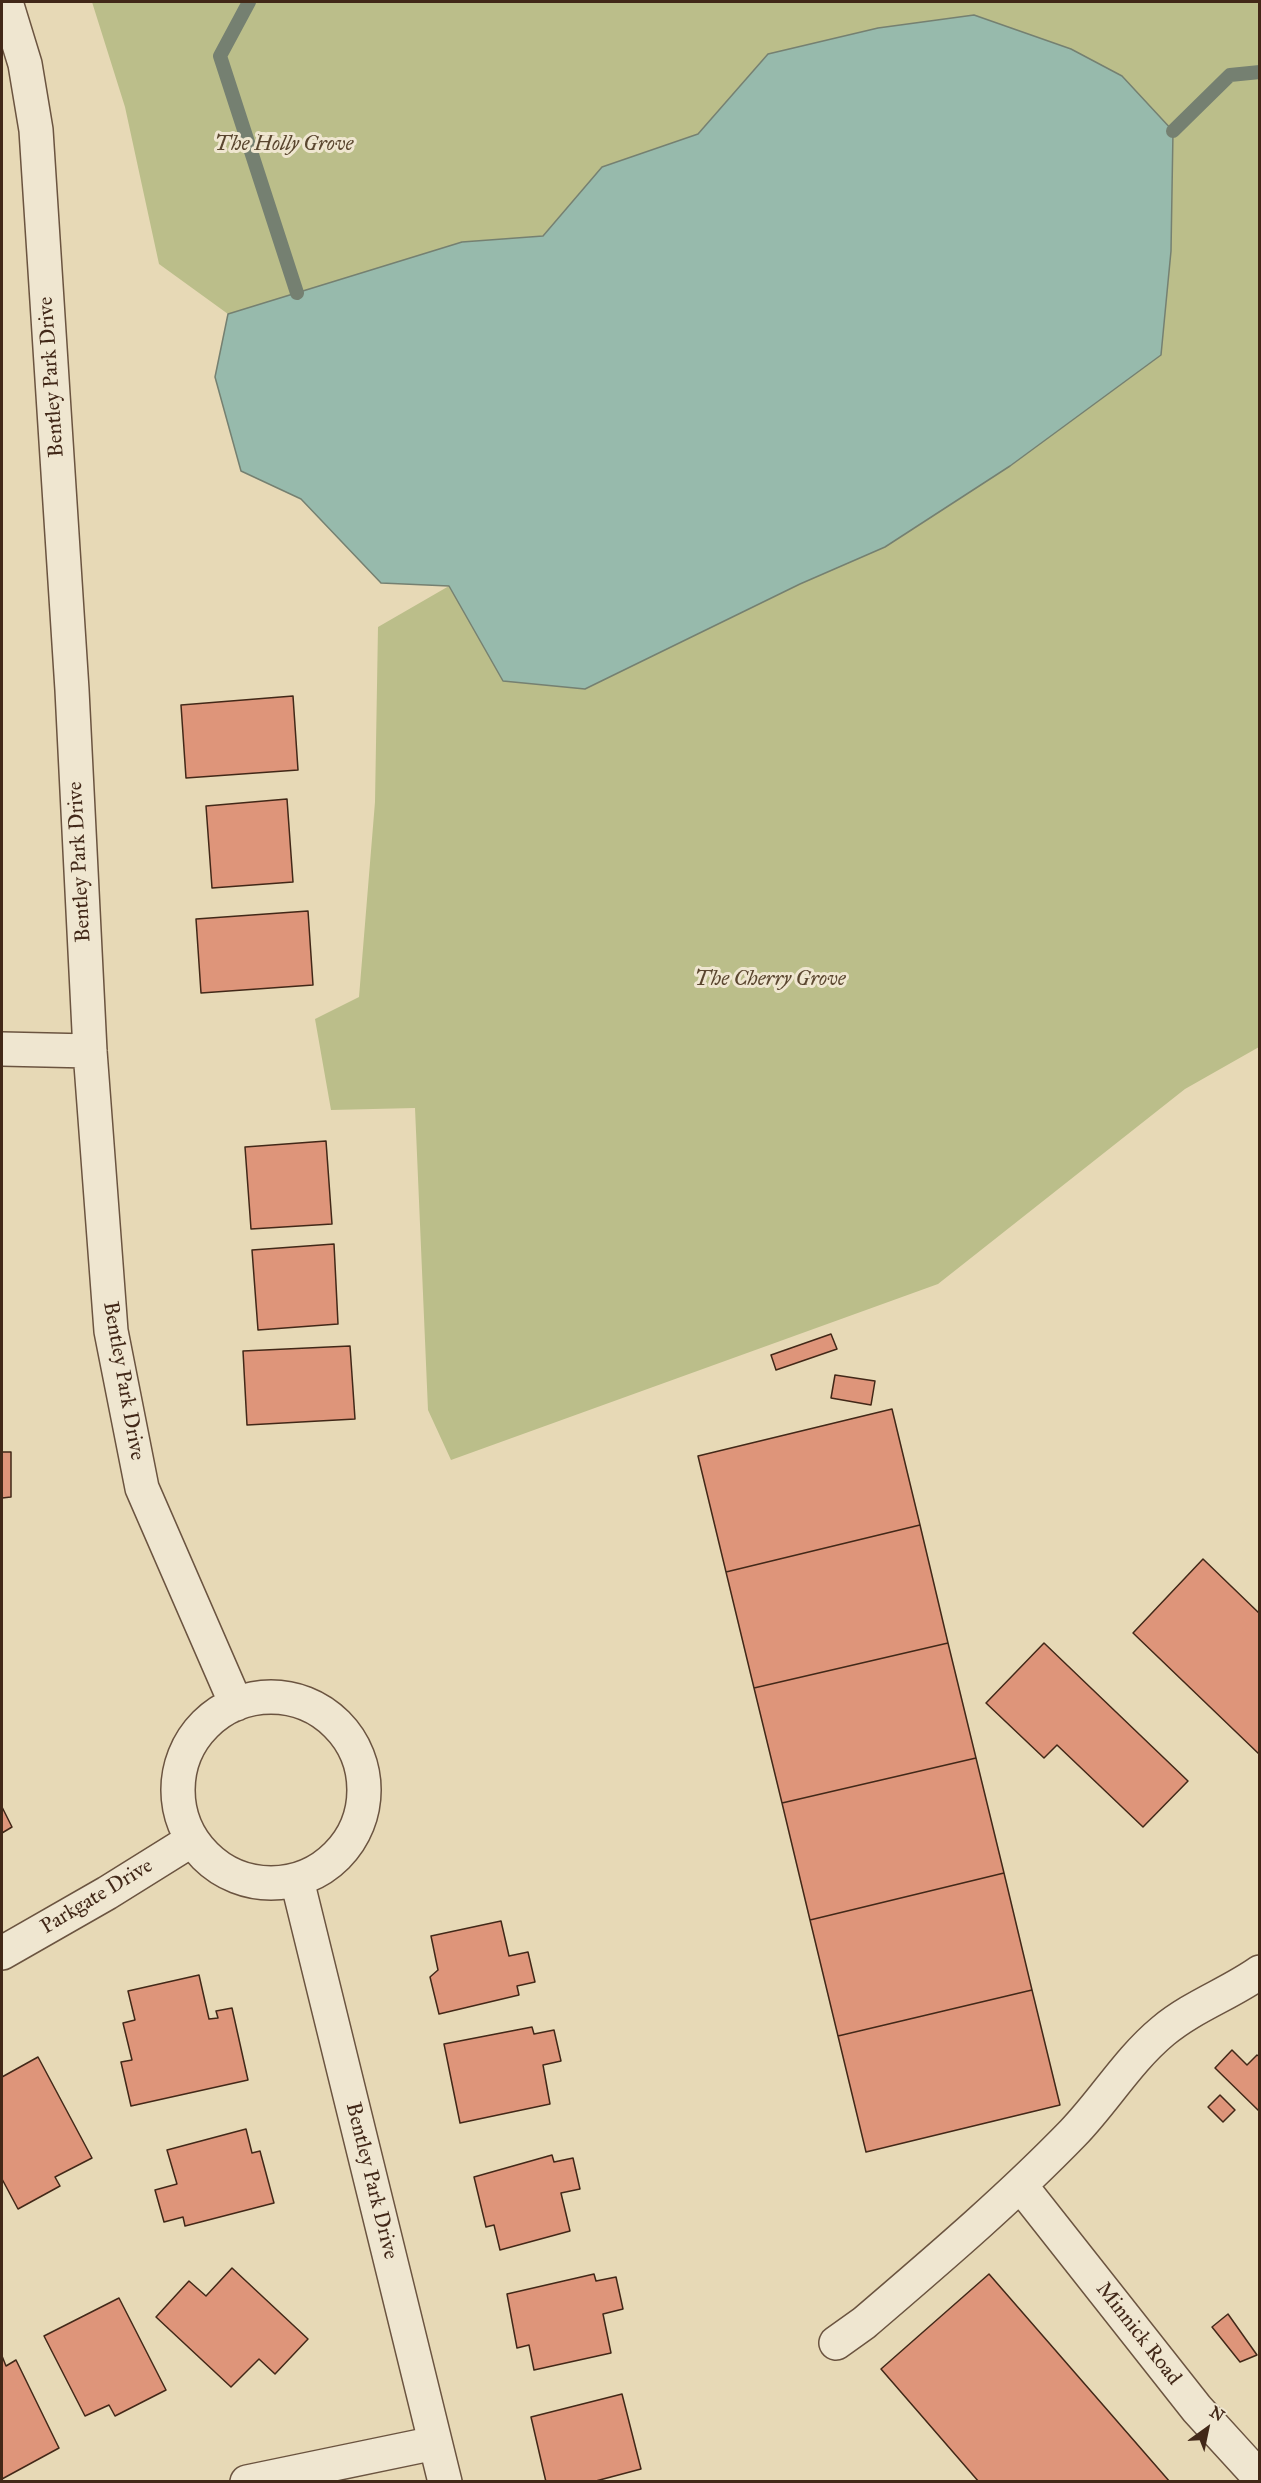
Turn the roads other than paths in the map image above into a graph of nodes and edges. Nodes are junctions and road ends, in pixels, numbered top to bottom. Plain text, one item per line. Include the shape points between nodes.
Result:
1 (6, 2) edge
2 (2, 1049) edge
3 (90, 1051) junction
4 (236, 1704) junction
5 (192, 1840) junction
6 (297, 1880) junction
7 (2, 1953) edge
8 (1260, 1972) edge
9 (1021, 2186) junction
10 (836, 2343) dead end
11 (435, 2443) junction
12 (1260, 2478) edge
13 (247, 2481) edge
14 (445, 2481) edge

1 - 3 street, Bentley Park Drive via 25,64 36,130 72,690
2 - 3 street
3 - 4 street, Bentley Park Drive via 111,1330 142,1488
4 - 5 street via 208,1720 188,1746 178,1778 179,1810
4 - 6 street via 268,1696 302,1702 331,1718 353,1744 364,1776 363,1810 351,1840 328,1865
5 - 6 street via 220,1869 258,1883
5 - 7 street, Parkgate Drive
6 - 11 street, Bentley Park Drive
8 - 9 street via 1187,2012 1161,2032 1075,2132
9 - 10 street via 882,2308
9 - 12 street, Minnick Road via 1197,2409
11 - 13 street
11 - 14 street, Bentley Park Drive

